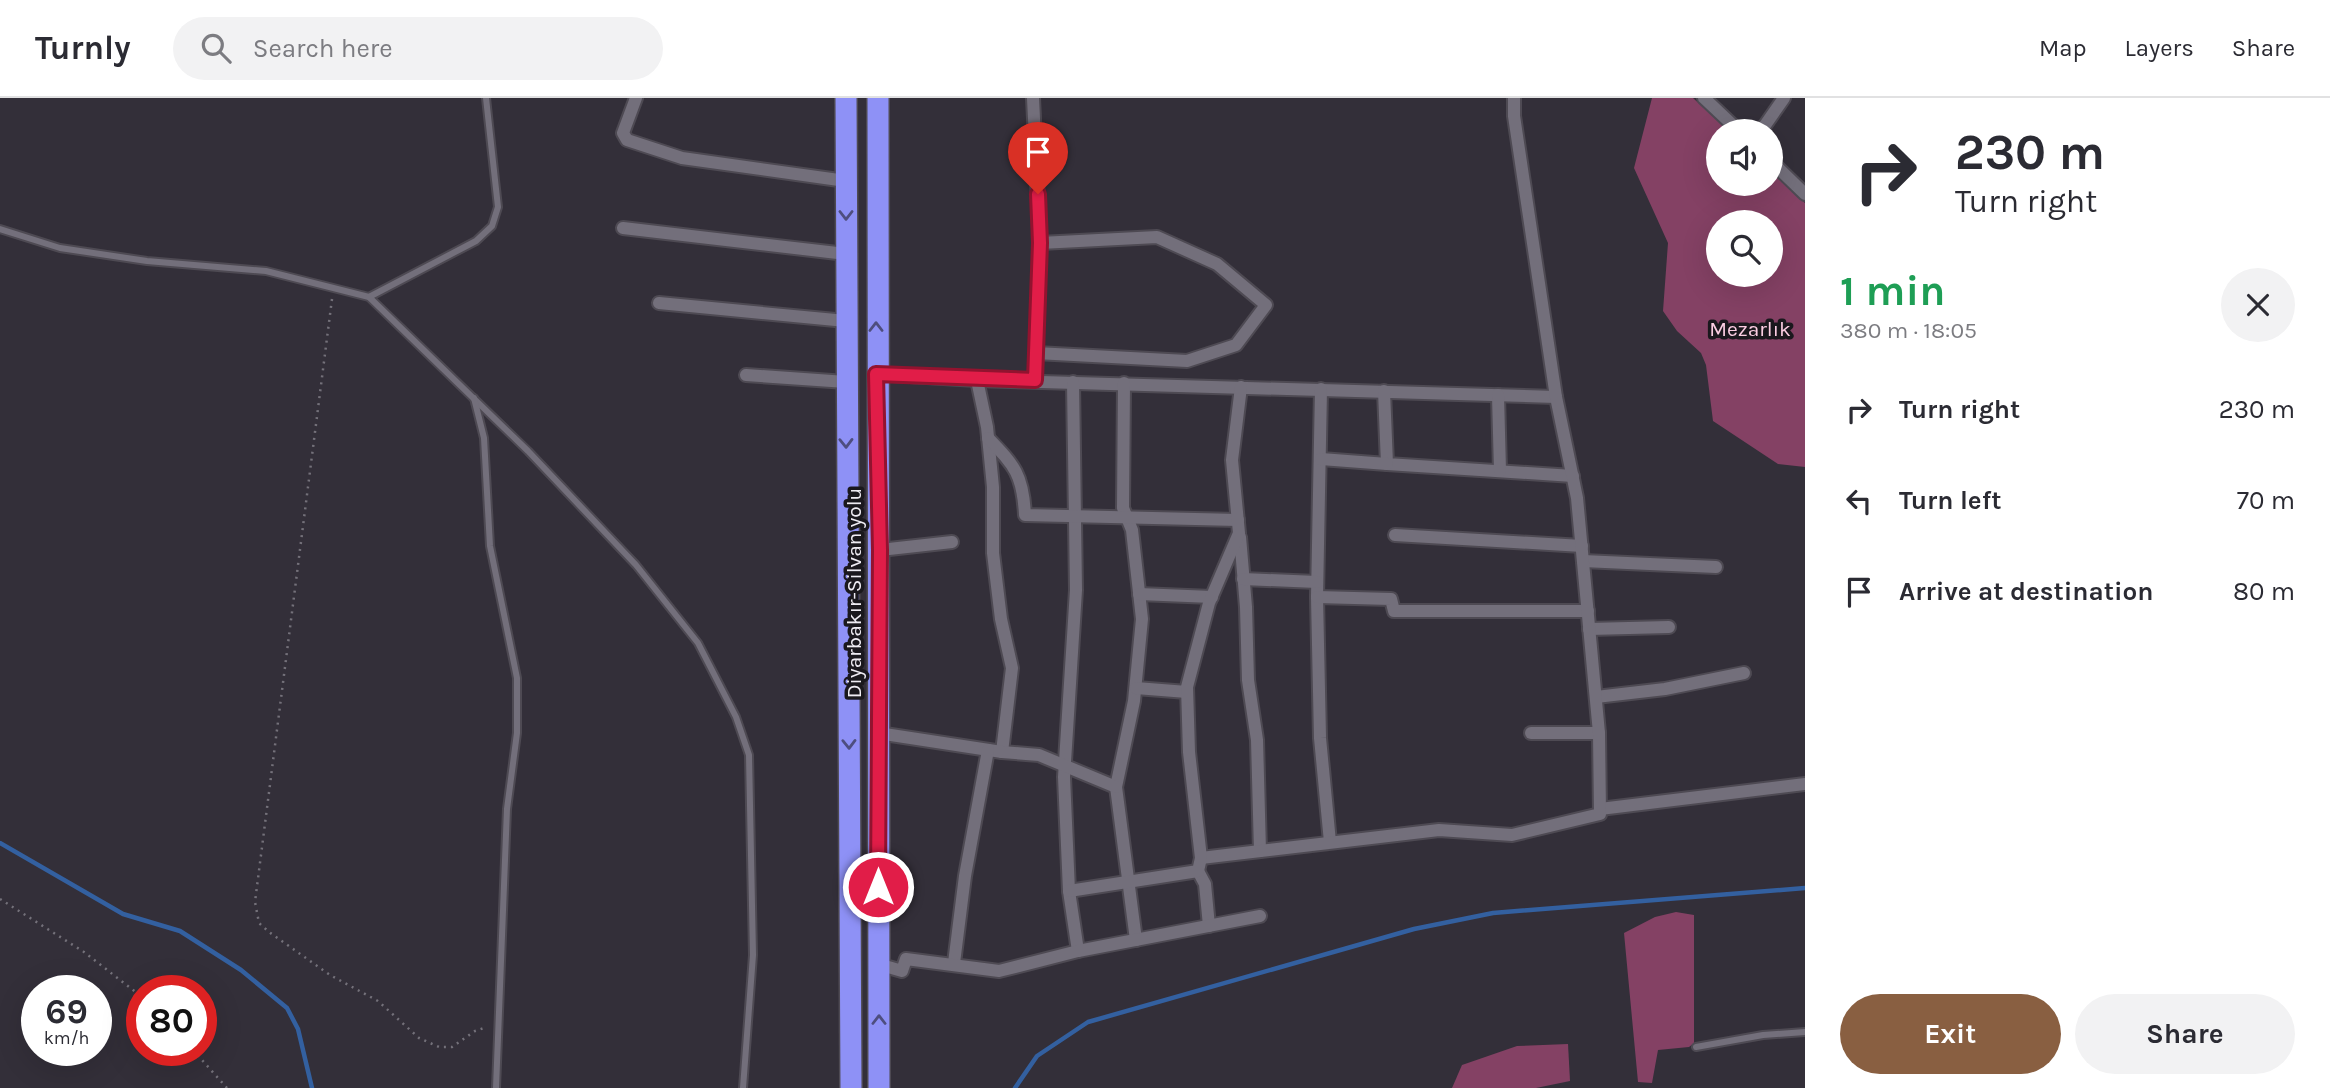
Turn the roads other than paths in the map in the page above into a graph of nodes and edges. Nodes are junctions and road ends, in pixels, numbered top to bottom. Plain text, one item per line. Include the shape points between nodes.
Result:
1 (486, 98) edge
2 (636, 98) edge
3 (846, 98) edge
4 (878, 98) edge
5 (1033, 98) edge
6 (1514, 98) edge
7 (1704, 98) edge
8 (1784, 98) edge
9 (1726, 119) edge
10 (1769, 119) edge
11 (1783, 173) edge
12 (846, 181) junction
13 (1805, 194) edge
14 (623, 228) dead end
15 (0, 229) edge
16 (1040, 243) junction
17 (846, 254) junction
18 (369, 297) junction
19 (659, 303) dead end
20 (846, 321) junction
21 (1036, 353) junction
22 (876, 374) junction
23 (746, 375) dead end
24 (977, 380) junction
25 (1035, 380) junction
26 (846, 382) junction
27 (1073, 382) junction
28 (1124, 383) junction
29 (1241, 387) junction
30 (1321, 389) junction
31 (1384, 391) junction
32 (1498, 395) junction
33 (473, 396) junction
34 (1556, 397) junction
35 (988, 438) junction
36 (1321, 459) junction
37 (1387, 464) junction
38 (1500, 471) junction
39 (1573, 476) junction
40 (1075, 514) junction
41 (1127, 518) junction
42 (1239, 526) junction
43 (1395, 535) dead end
44 (952, 542) dead end
45 (1582, 546) junction
46 (880, 550) junction
47 (1583, 561) junction
48 (1716, 567) dead end
49 (1243, 579) junction
50 (1317, 582) junction
51 (1139, 594) junction
52 (1212, 597) junction
53 (1317, 597) junction
54 (1588, 611) junction
55 (1668, 627) dead end
56 (1589, 629) junction
57 (1744, 673) dead end
58 (1136, 688) junction
59 (1187, 692) junction
60 (1596, 697) junction
61 (878, 733) junction
62 (1531, 733) dead end
63 (1599, 733) junction
64 (988, 750) junction
65 (1002, 752) junction
66 (1065, 766) junction
67 (1805, 784) edge
68 (1116, 787) junction
69 (1600, 809) junction
70 (1331, 842) junction
71 (1260, 851) junction
72 (1200, 864) junction
73 (1129, 882) junction
74 (1069, 891) junction
75 (1260, 916) dead end
76 (1209, 926) junction
77 (1136, 940) junction
78 (1078, 951) junction
79 (954, 962) junction
80 (878, 964) junction
81 (1805, 1032) edge
82 (1696, 1047) dead end
83 (496, 1088) edge
84 (743, 1088) edge
85 (851, 1088) edge
86 (879, 1088) edge

1 - 18 lane via 498,207 492,226 476,241
2 - 12 street via 623,133 627,140 682,158
3 - 12 highway, Diyarbakır-Silvan yolu
22 -> 4 highway, Diyarbakır-Silvan yolu
5 - 16 street
6 - 34 street
7 - 9 street
8 - 10 street
11 - 13 street
12 -> 17 highway, Diyarbakır-Silvan yolu
14 - 17 street
15 - 18 lane via 60,248 266,271
16 - 21 street
16 - 21 street via 1157,237 1217,264 1266,304 1236,345 1187,361
17 - 20 highway, Diyarbakır-Silvan yolu
18 - 33 lane
19 - 20 street
20 - 26 highway, Diyarbakır-Silvan yolu
21 - 25 street
22 - 24 street
22 - 46 highway, Diyarbakır-Silvan yolu
23 - 26 street
24 - 25 street
24 - 35 street
25 - 27 street
26 -> 85 highway, Diyarbakır-Silvan yolu
27 - 28 street
27 - 40 street
28 - 29 street
28 - 41 street via 1122,471
29 - 30 street
29 - 42 street via 1232,460
30 - 31 street
30 - 36 street
31 - 32 street
31 - 37 street
32 - 34 street
32 - 38 street
33 - 83 lane via 484,438 490,546 517,678
33 - 84 lane via 636,565 698,643 736,717 749,755 751,823 753,955
34 - 39 street
35 - 40 street via 1014,465 1023,485 1025,515
35 - 65 street via 993,553 1012,668
36 - 37 street
36 - 50 street
37 - 38 street
38 - 39 street
39 - 45 street
40 - 41 street
40 - 66 street via 1076,590
41 - 42 street
41 - 51 street
42 - 49 street
42 - 52 street
43 - 45 street
44 - 46 street
45 - 47 street
46 - 61 highway, Diyarbakır-Silvan yolu
47 - 48 street
47 - 54 street
49 - 50 street
49 - 71 street
50 - 53 street
51 - 52 street
51 - 58 street via 1142,619
52 - 59 street via 1197,640
53 - 54 street via 1391,599 1394,611
53 - 70 street via 1320,738
54 - 56 street
55 - 56 street
56 - 60 street
57 - 60 street
58 - 59 street
58 - 68 street
59 - 72 street
60 - 63 street
61 - 64 street
61 - 80 highway, Diyarbakır-Silvan yolu
62 - 63 street
63 - 69 street
64 - 65 street
64 - 79 street
65 - 66 street via 1039,755
66 - 68 street
66 - 74 street
67 - 69 street
68 - 73 street
69 - 70 street via 1600,814 1512,835 1439,830
70 - 71 street
71 - 72 street
72 - 73 street
72 - 76 street
73 - 74 street
73 - 77 street
74 - 78 street
75 - 76 street
76 - 77 street
77 - 78 street
78 - 79 street via 999,971
79 - 80 street via 906,959 902,971
86 -> 80 highway, Diyarbakır-Silvan yolu
81 - 82 lane

